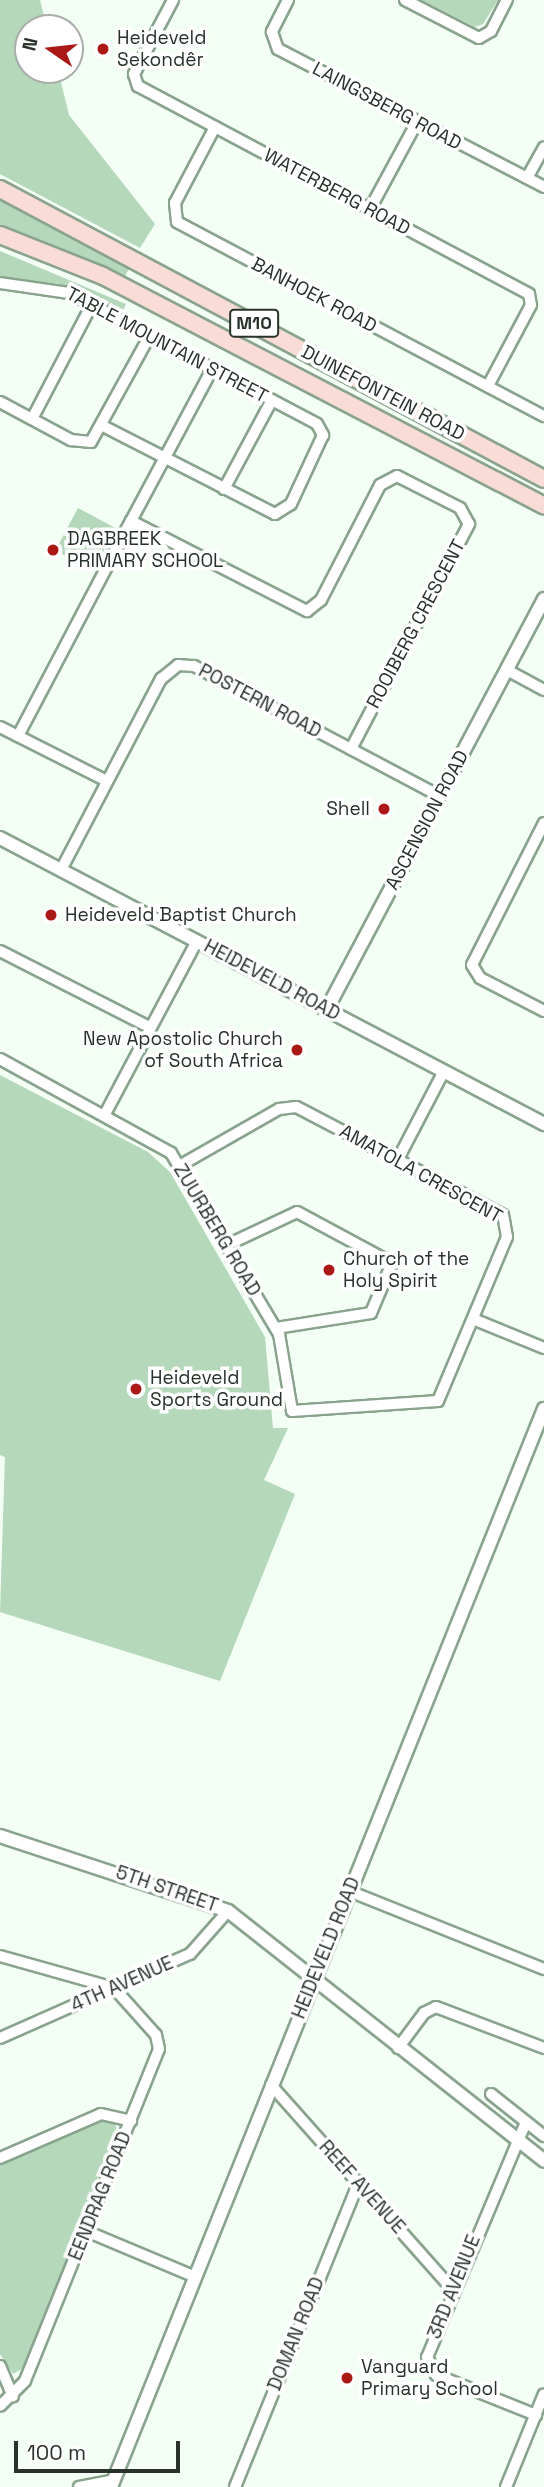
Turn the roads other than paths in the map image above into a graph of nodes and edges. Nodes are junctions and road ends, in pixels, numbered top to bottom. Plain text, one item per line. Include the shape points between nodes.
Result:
1 (173, 0) edge
2 (288, 0) edge
3 (405, 0) edge
4 (507, 0) edge
5 (417, 122) junction
6 (215, 127) junction
7 (544, 147) edge
8 (527, 178) junction
9 (544, 187) edge
10 (0, 189) edge
11 (370, 209) junction
12 (0, 235) edge
13 (0, 282) edge
14 (92, 304) junction
15 (150, 335) junction
16 (212, 369) junction
17 (488, 386) junction
18 (272, 400) junction
19 (0, 402) edge
20 (544, 416) edge
21 (32, 419) junction
22 (103, 426) junction
23 (165, 459) junction
24 (544, 479) edge
25 (224, 489) junction
26 (544, 506) edge
27 (131, 521) junction
28 (544, 599) edge
29 (544, 615) edge
30 (527, 631) junction
31 (507, 670) junction
32 (544, 690) edge
33 (0, 727) edge
34 (18, 736) junction
35 (351, 749) junction
36 (107, 781) junction
37 (440, 796) junction
38 (544, 823) edge
39 (0, 838) edge
40 (61, 870) junction
41 (197, 941) junction
42 (0, 951) edge
43 (327, 1009) junction
44 (544, 1011) edge
45 (151, 1028) junction
46 (0, 1059) edge
47 (444, 1071) junction
48 (105, 1114) junction
49 (544, 1124) edge
50 (398, 1159) junction
51 (180, 1166) junction
52 (227, 1245) junction
53 (474, 1319) junction
54 (276, 1328) junction
55 (544, 1348) edge
56 (544, 1409) edge
57 (292, 1411) joint
58 (0, 1836) edge
59 (349, 1891) junction
60 (228, 1911) junction
61 (0, 1956) edge
62 (544, 1969) edge
63 (315, 1975) junction
64 (114, 1988) junction
65 (0, 2038) edge
66 (398, 2048) junction
67 (544, 2048) edge
68 (271, 2085) junction
69 (491, 2094) dead end
70 (131, 2121) junction
71 (526, 2122) junction
72 (544, 2136) edge
73 (514, 2138) junction
74 (0, 2158) edge
75 (544, 2161) edge
76 (359, 2182) junction
77 (86, 2231) junction
78 (193, 2276) junction
79 (453, 2290) junction
80 (0, 2366) edge
81 (544, 2394) edge
82 (13, 2396) junction
83 (0, 2406) edge
84 (536, 2415) junction
85 (110, 2484) edge
86 (79, 2487) edge
87 (236, 2487) edge
88 (506, 2487) edge

1 - 6 street, WATERBERG ROAD via 135,83
2 - 5 street, LAINGSBERG ROAD via 272,32 278,48
3 - 4 street via 479,38 491,31
5 - 8 street, LAINGSBERG ROAD
5 - 11 street
6 - 11 street, WATERBERG ROAD
6 - 17 street, BANHOEK ROAD via 175,203 177,222
7 - 8 street
8 - 9 street, LAINGSBERG ROAD
10 - 24 main road, DUINEFONTEIN ROAD / M10
11 - 17 street, WATERBERG ROAD via 529,293 531,304
12 - 26 main road, DUINEFONTEIN ROAD / M10 via 103,276
13 - 14 street, TABLE MOUNTAIN STREET via 49,286
14 - 15 street, TABLE MOUNTAIN STREET
14 - 21 street
15 - 16 street, TABLE MOUNTAIN STREET
15 - 22 street
16 - 18 street, TABLE MOUNTAIN STREET
16 - 23 street
17 - 20 street, BANHOEK ROAD
18 - 25 street
18 - 25 street, TABLE MOUNTAIN STREET via 317,424 323,435 281,513
19 - 21 street
21 - 22 street via 85,443
22 - 23 street
23 - 25 street
23 - 27 street
27 - 34 street
27 - 35 street, ROOIBERG CRESCENT via 307,611 321,600 386,478 402,478 464,511 467,528
28 - 30 street, ASCENSION ROAD
29 - 30 street, ASCENSION ROAD
30 - 31 street, ASCENSION ROAD
31 - 32 street
31 - 37 street, ASCENSION ROAD
33 - 34 street
34 - 36 street
35 - 36 street, POSTERN ROAD via 183,664 164,674
35 - 37 street, POSTERN ROAD
36 - 40 street, POSTERN ROAD
37 - 43 street, ASCENSION ROAD
38 - 44 street via 472,969
39 - 40 street, HEIDEVELD ROAD
40 - 41 street, HEIDEVELD ROAD
41 - 43 street, HEIDEVELD ROAD
41 - 45 street
42 - 45 street
43 - 47 street, HEIDEVELD ROAD
45 - 48 street
46 - 48 street, ZUURBERG ROAD
47 - 49 street, HEIDEVELD ROAD
47 - 50 street
48 - 51 street, ZUURBERG ROAD via 152,1139
50 - 51 street, AMATOLA CRESCENT via 289,1107
50 - 53 street, AMATOLA CRESCENT via 508,1221
51 - 52 street, ZUURBERG ROAD
52 - 54 street, ZUURBERG ROAD
52 - 54 street via 297,1212 392,1263 371,1313
53 - 55 street
53 - 57 street, AMATOLA CRESCENT via 435,1404
54 - 57 street, ZUURBERG ROAD
56 - 59 street, HEIDEVELD ROAD
58 - 60 street, 5TH STREET
59 - 62 street
59 - 63 street, HEIDEVELD ROAD
60 - 63 street, 5TH STREET
60 - 64 street, 4TH AVENUE via 201,1947
61 - 64 street
63 - 66 street, 5TH STREET
63 - 68 street, HEIDEVELD ROAD
64 - 65 street, 4TH AVENUE
64 - 70 street, EENDRAG ROAD via 159,2043
66 - 67 street via 424,2013 436,2007
66 - 73 street, 5TH STREET
68 - 76 street, REEF AVENUE
68 - 78 street, HEIDEVELD ROAD
69 - 71 street
70 - 74 street via 101,2114
70 - 77 street, EENDRAG ROAD
71 - 72 street
71 - 73 street, 3RD AVENUE
73 - 75 street, 5TH STREET
73 - 79 street, 3RD AVENUE
76 - 79 street, REEF AVENUE
76 - 87 street, DOMAN ROAD
77 - 78 street
77 - 82 street, EENDRAG ROAD
78 - 85 street, HEIDEVELD ROAD
79 - 84 street, 3RD AVENUE via 428,2349 431,2371
80 - 82 street
81 - 84 street
82 - 83 street, EENDRAG ROAD
84 - 88 street
85 - 86 street

